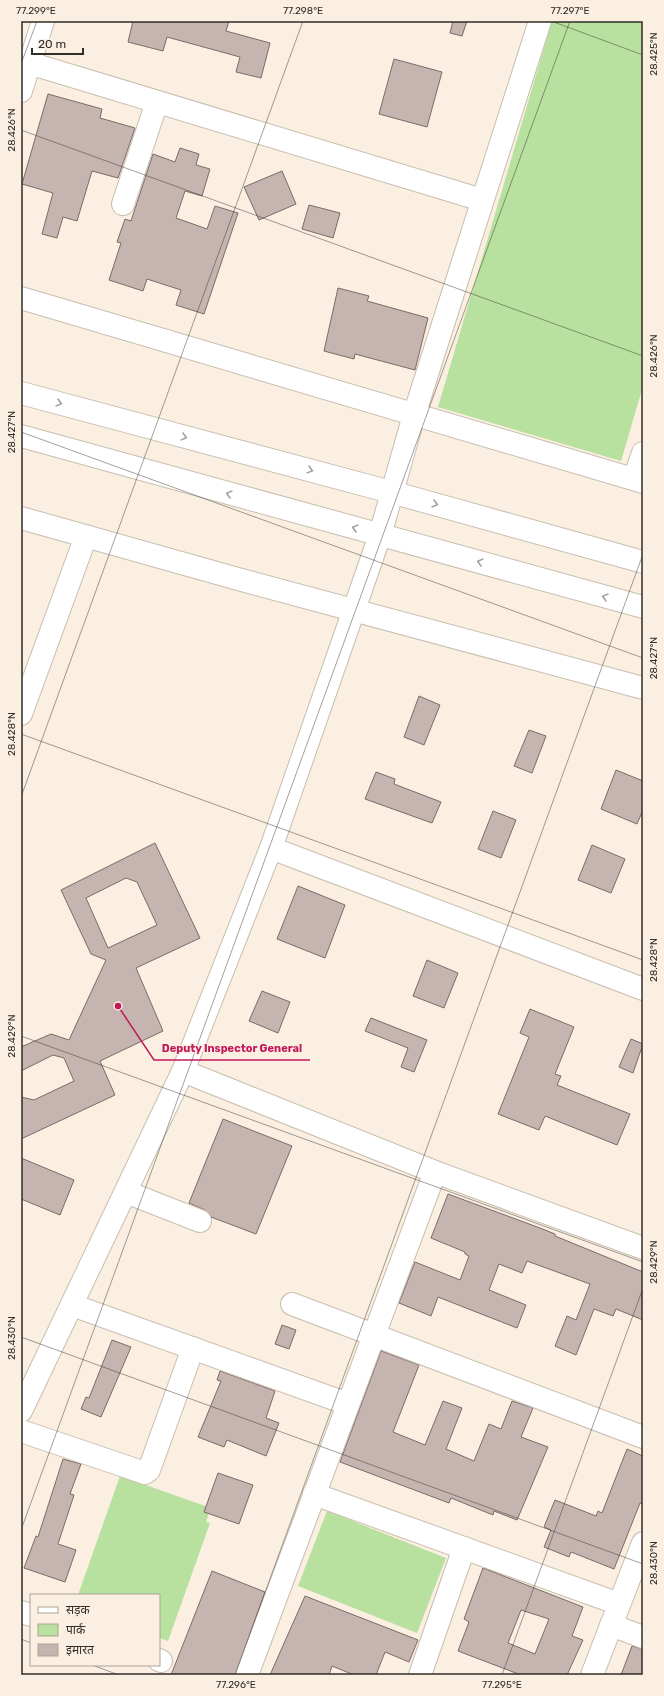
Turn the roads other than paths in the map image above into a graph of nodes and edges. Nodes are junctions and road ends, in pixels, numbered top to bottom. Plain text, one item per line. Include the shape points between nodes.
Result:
1 (43, 21) edge
2 (540, 21) edge
3 (29, 63) junction
4 (21, 91) edge
5 (156, 102) junction
6 (482, 200) junction
7 (123, 204) dead end
8 (21, 298) edge
9 (21, 393) edge
10 (414, 415) junction
11 (21, 436) edge
12 (643, 453) edge
13 (639, 481) edge
14 (392, 492) junction
15 (21, 518) edge
16 (380, 535) junction
17 (86, 536) junction
18 (643, 562) edge
19 (643, 607) edge
20 (355, 610) junction
21 (643, 688) edge
22 (21, 714) edge
23 (271, 848) junction
24 (643, 989) edge
25 (183, 1071) junction
26 (435, 1172) junction
27 (126, 1192) junction
28 (200, 1221) dead end
29 (643, 1248) edge
30 (292, 1304) dead end
31 (72, 1305) junction
32 (373, 1336) junction
33 (193, 1348) junction
34 (348, 1404) junction
35 (21, 1411) edge
36 (21, 1431) edge
37 (643, 1437) edge
38 (314, 1494) junction
39 (643, 1543) edge
40 (464, 1548) junction
41 (619, 1604) junction
42 (611, 1625) junction
43 (643, 1637) edge
44 (247, 1675) edge
45 (420, 1675) edge
46 (592, 1675) edge

1 - 3 street
2 - 6 street
3 - 4 street
3 - 5 street
5 - 6 street
5 - 7 street
6 - 10 street
8 - 10 street
9 -> 14 street
10 - 13 street
10 - 14 street
16 -> 11 street
12 - 13 street
14 - 16 street
14 -> 18 street
15 - 17 street
19 -> 16 street
16 - 20 street
17 - 20 street
17 - 22 street
20 - 21 street
20 - 23 street
23 - 24 street
23 - 25 street
25 - 26 street
25 - 27 street
26 - 29 street
26 - 32 street
27 - 28 street
27 - 31 street
30 - 32 street
31 - 33 street
31 - 35 street
32 - 34 street
32 - 37 street
33 - 34 street
33 - 36 street via 149,1470 145,1473
34 - 38 street
38 - 40 street
38 - 44 street
39 - 41 street
40 - 41 street
40 - 45 street
41 - 42 street
42 - 43 street
42 - 46 street

